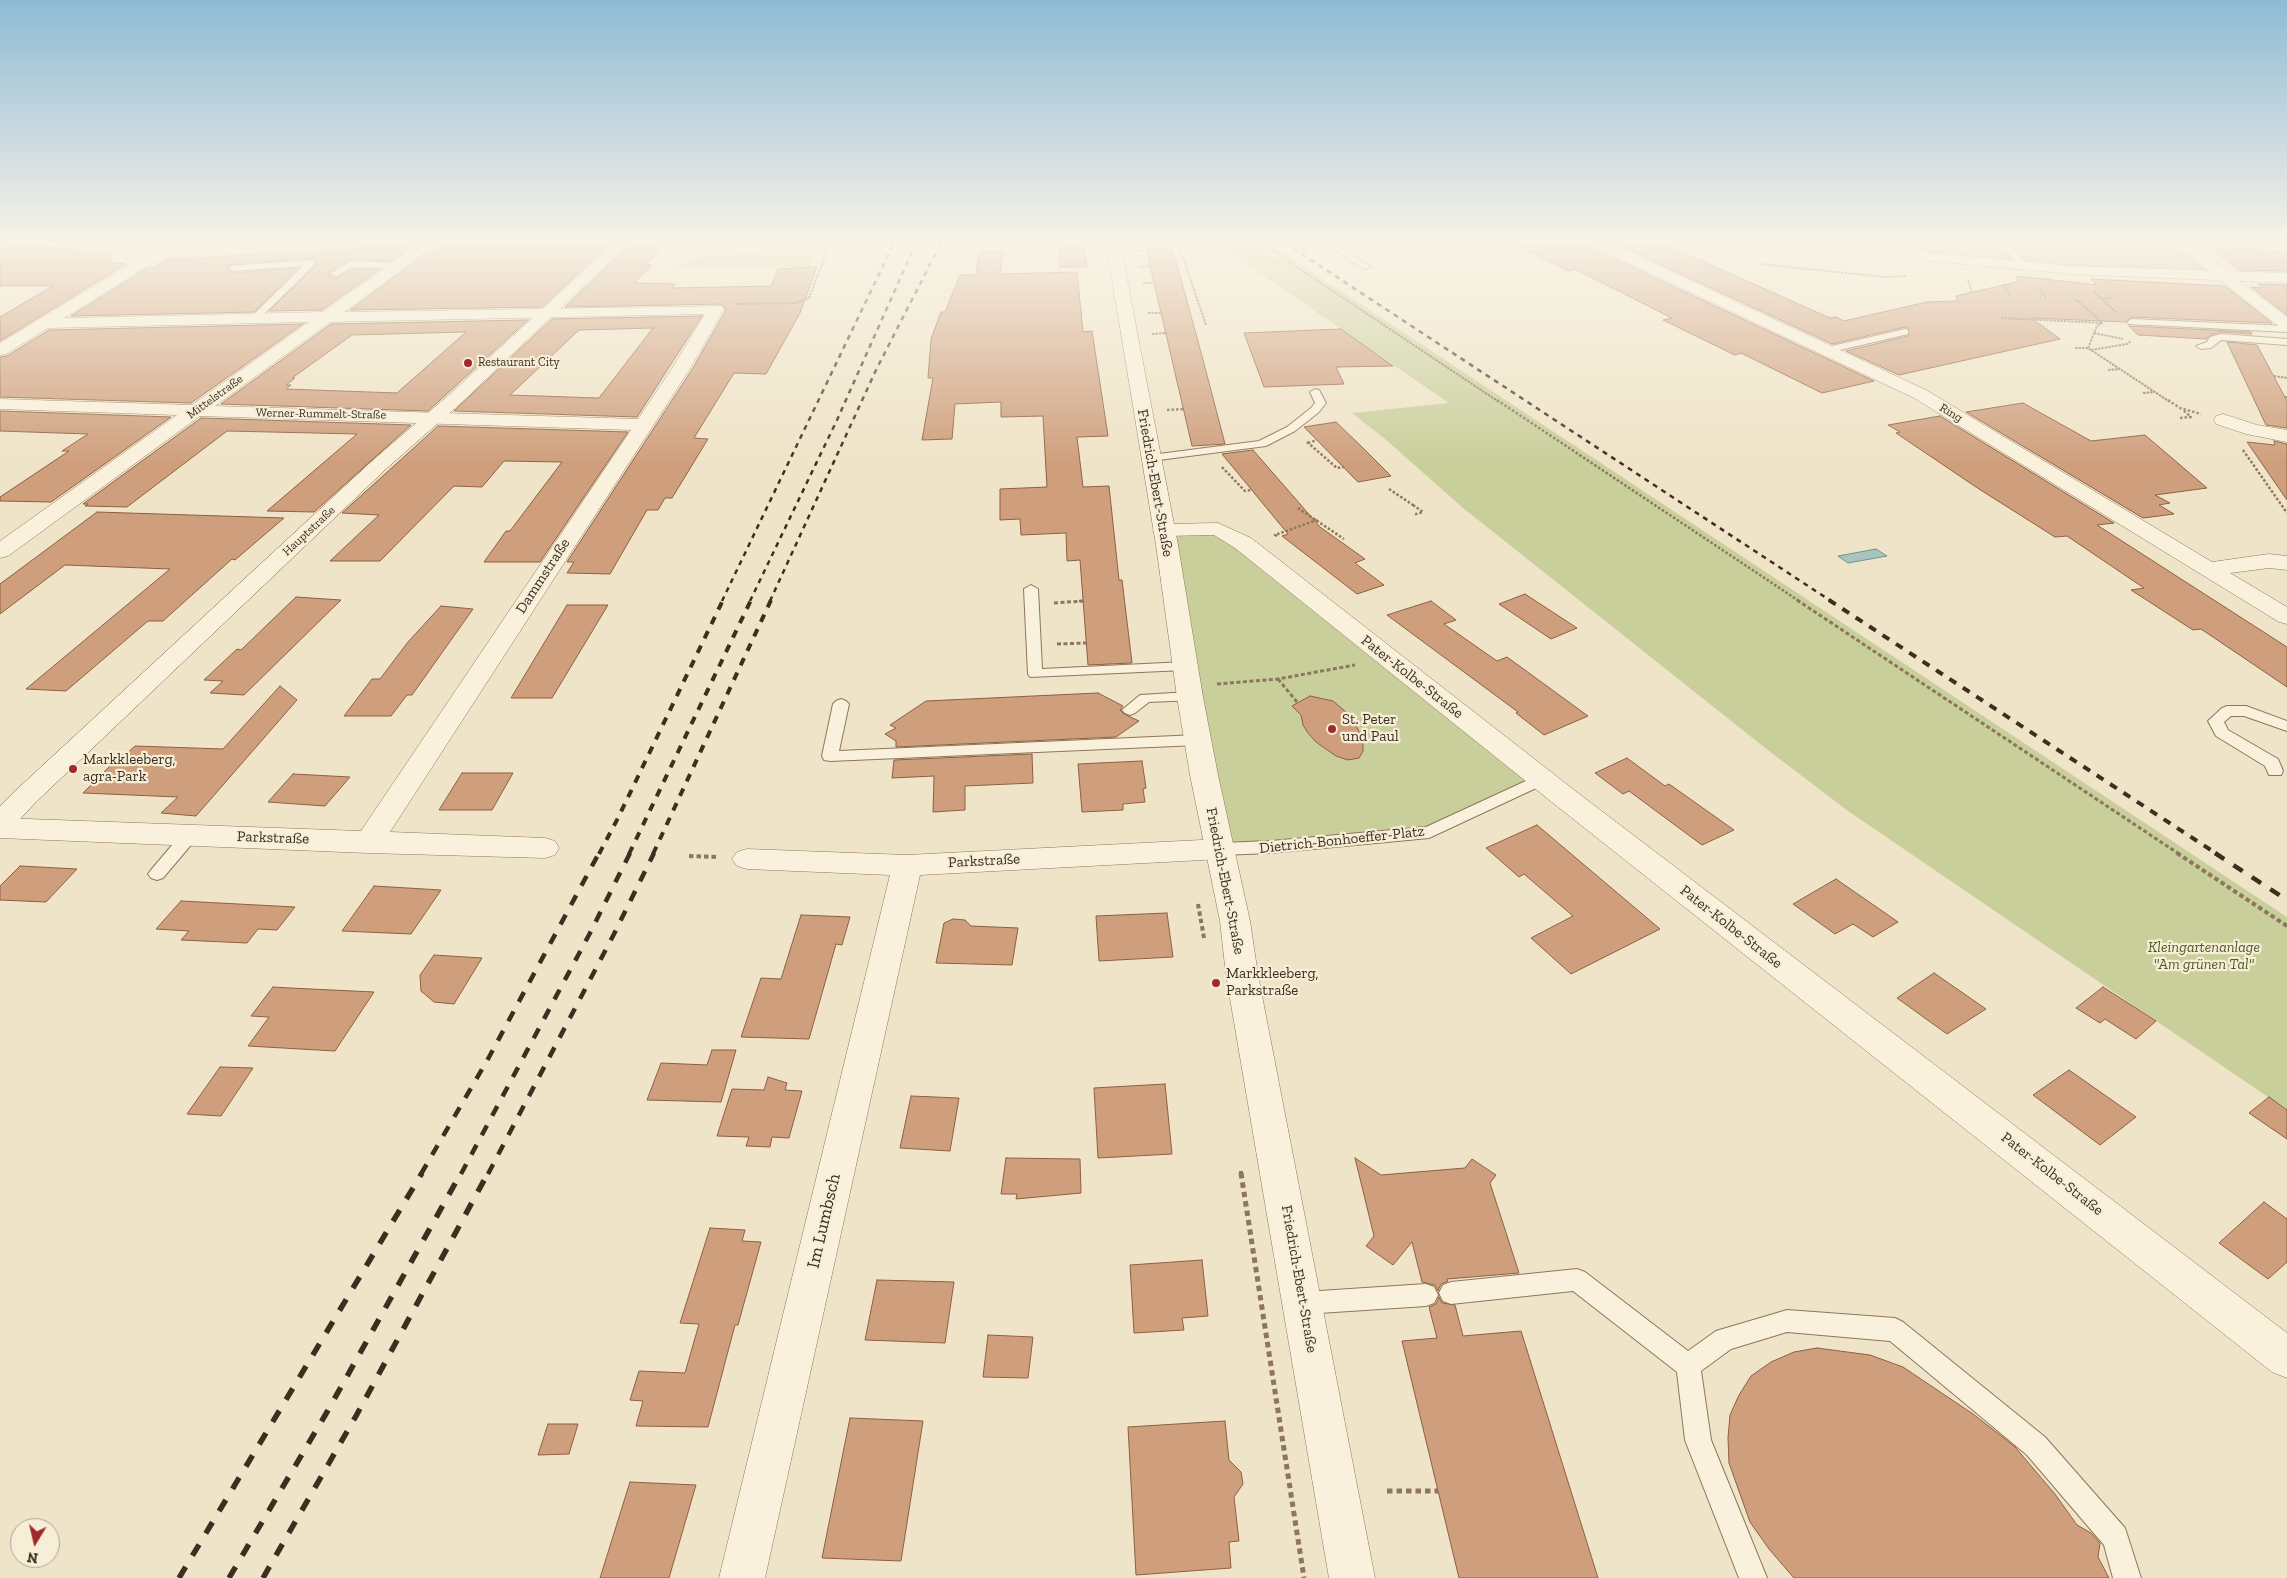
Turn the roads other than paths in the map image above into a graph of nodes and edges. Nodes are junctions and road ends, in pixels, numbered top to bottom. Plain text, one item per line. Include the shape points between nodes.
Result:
1 (54, 317) edge
2 (256, 317) edge
3 (327, 317) junction
4 (343, 317) edge
5 (542, 317) edge
6 (716, 317) edge
7 (1126, 317) edge
8 (1756, 317) edge
9 (2276, 317) edge
10 (254, 319) junction
11 (2132, 322) road end
12 (44, 323) junction
13 (2287, 325) edge
14 (2287, 329) edge
15 (1904, 332) dead end
16 (28, 333) junction
17 (0, 334) edge
18 (2287, 342) edge
19 (2201, 346) dead end
20 (0, 350) edge
21 (1827, 350) junction
22 (1314, 392) dead end
23 (0, 404) edge
24 (195, 411) junction
25 (434, 417) junction
26 (2223, 420) dead end
27 (642, 425) junction
28 (2287, 436) edge
29 (1151, 458) junction
30 (1164, 530) junction
31 (0, 551) edge
32 (2287, 562) edge
33 (2208, 569) junction
34 (1031, 589) dead end
35 (2287, 617) edge
36 (1185, 666) junction
37 (1190, 697) junction
38 (841, 704) dead end
39 (1130, 710) dead end
40 (2287, 726) edge
41 (1198, 740) junction
42 (2275, 771) dead end
43 (1541, 779) junction
44 (0, 823) edge
45 (0, 828) edge
46 (190, 835) junction
47 (368, 842) junction
48 (545, 848) dead end
49 (1221, 849) junction
50 (747, 859) dead end
51 (907, 865) junction
52 (157, 874) dead end
53 (1451, 1293) dead end
54 (1426, 1295) dead end
55 (1304, 1303) junction
56 (2287, 1358) edge
57 (1688, 1366) junction
58 (742, 1578) edge
59 (1352, 1578) edge
60 (1753, 1578) edge
61 (2127, 1578) edge

1 - 12 street
2 - 10 lane
3 - 4 street
3 - 10 street
3 - 24 street, Mittelstraße
5 - 25 street, Hauptstraße
6 - 27 street, Dammstraße
7 - 29 street, Friedrich-Ebert-Straße
8 - 21 street, Ring
9 - 13 street
10 - 12 street
11 - 14 lane
12 - 16 street
15 - 21 lane
16 - 17 street
16 - 20 street
18 - 19 lane via 2221,337 2213,339 2211,345
21 - 33 street, Ring via 1920,394
22 - 29 lane via 1321,403 1291,429 1262,444
23 - 24 street, Werner-Rummelt-Straße
24 - 25 street, Werner-Rummelt-Straße
24 - 31 street, Mittelstraße
25 - 27 street, Werner-Rummelt-Straße
25 - 44 street, Hauptstraße via 88,737
26 - 28 street
27 - 47 street, Dammstraße
29 - 30 street, Friedrich-Ebert-Straße
30 - 36 street, Friedrich-Ebert-Straße
30 - 43 street, Pater-Kolbe-Straße via 1212,528 1232,536
32 - 33 street
33 - 35 street, Ring
34 - 36 lane via 1035,674
36 - 37 street, Friedrich-Ebert-Straße
37 - 39 lane via 1145,698
37 - 41 street, Friedrich-Ebert-Straße
38 - 41 lane via 830,756
40 - 42 lane via 2246,711 2227,711 2216,721 2222,733 2272,763
41 - 49 street, Friedrich-Ebert-Straße
43 - 49 lane, Dietrich-Bonhoeffer-Platz via 1429,832 1270,848
43 - 56 street, Pater-Kolbe-Straße
45 - 46 street, Parkstraße
46 - 47 street, Parkstraße
46 - 52 lane
47 - 48 street, Parkstraße
49 - 51 street, Parkstraße
49 - 55 street, Friedrich-Ebert-Straße
50 - 51 street, Parkstraße
51 - 58 street, Im Lumbsch
53 - 57 lane via 1577,1280
54 - 55 lane
55 - 59 street, Friedrich-Ebert-Straße
57 - 60 lane via 1698,1440
57 - 61 lane via 1725,1340 1787,1321 1895,1330 2036,1446 2115,1538

